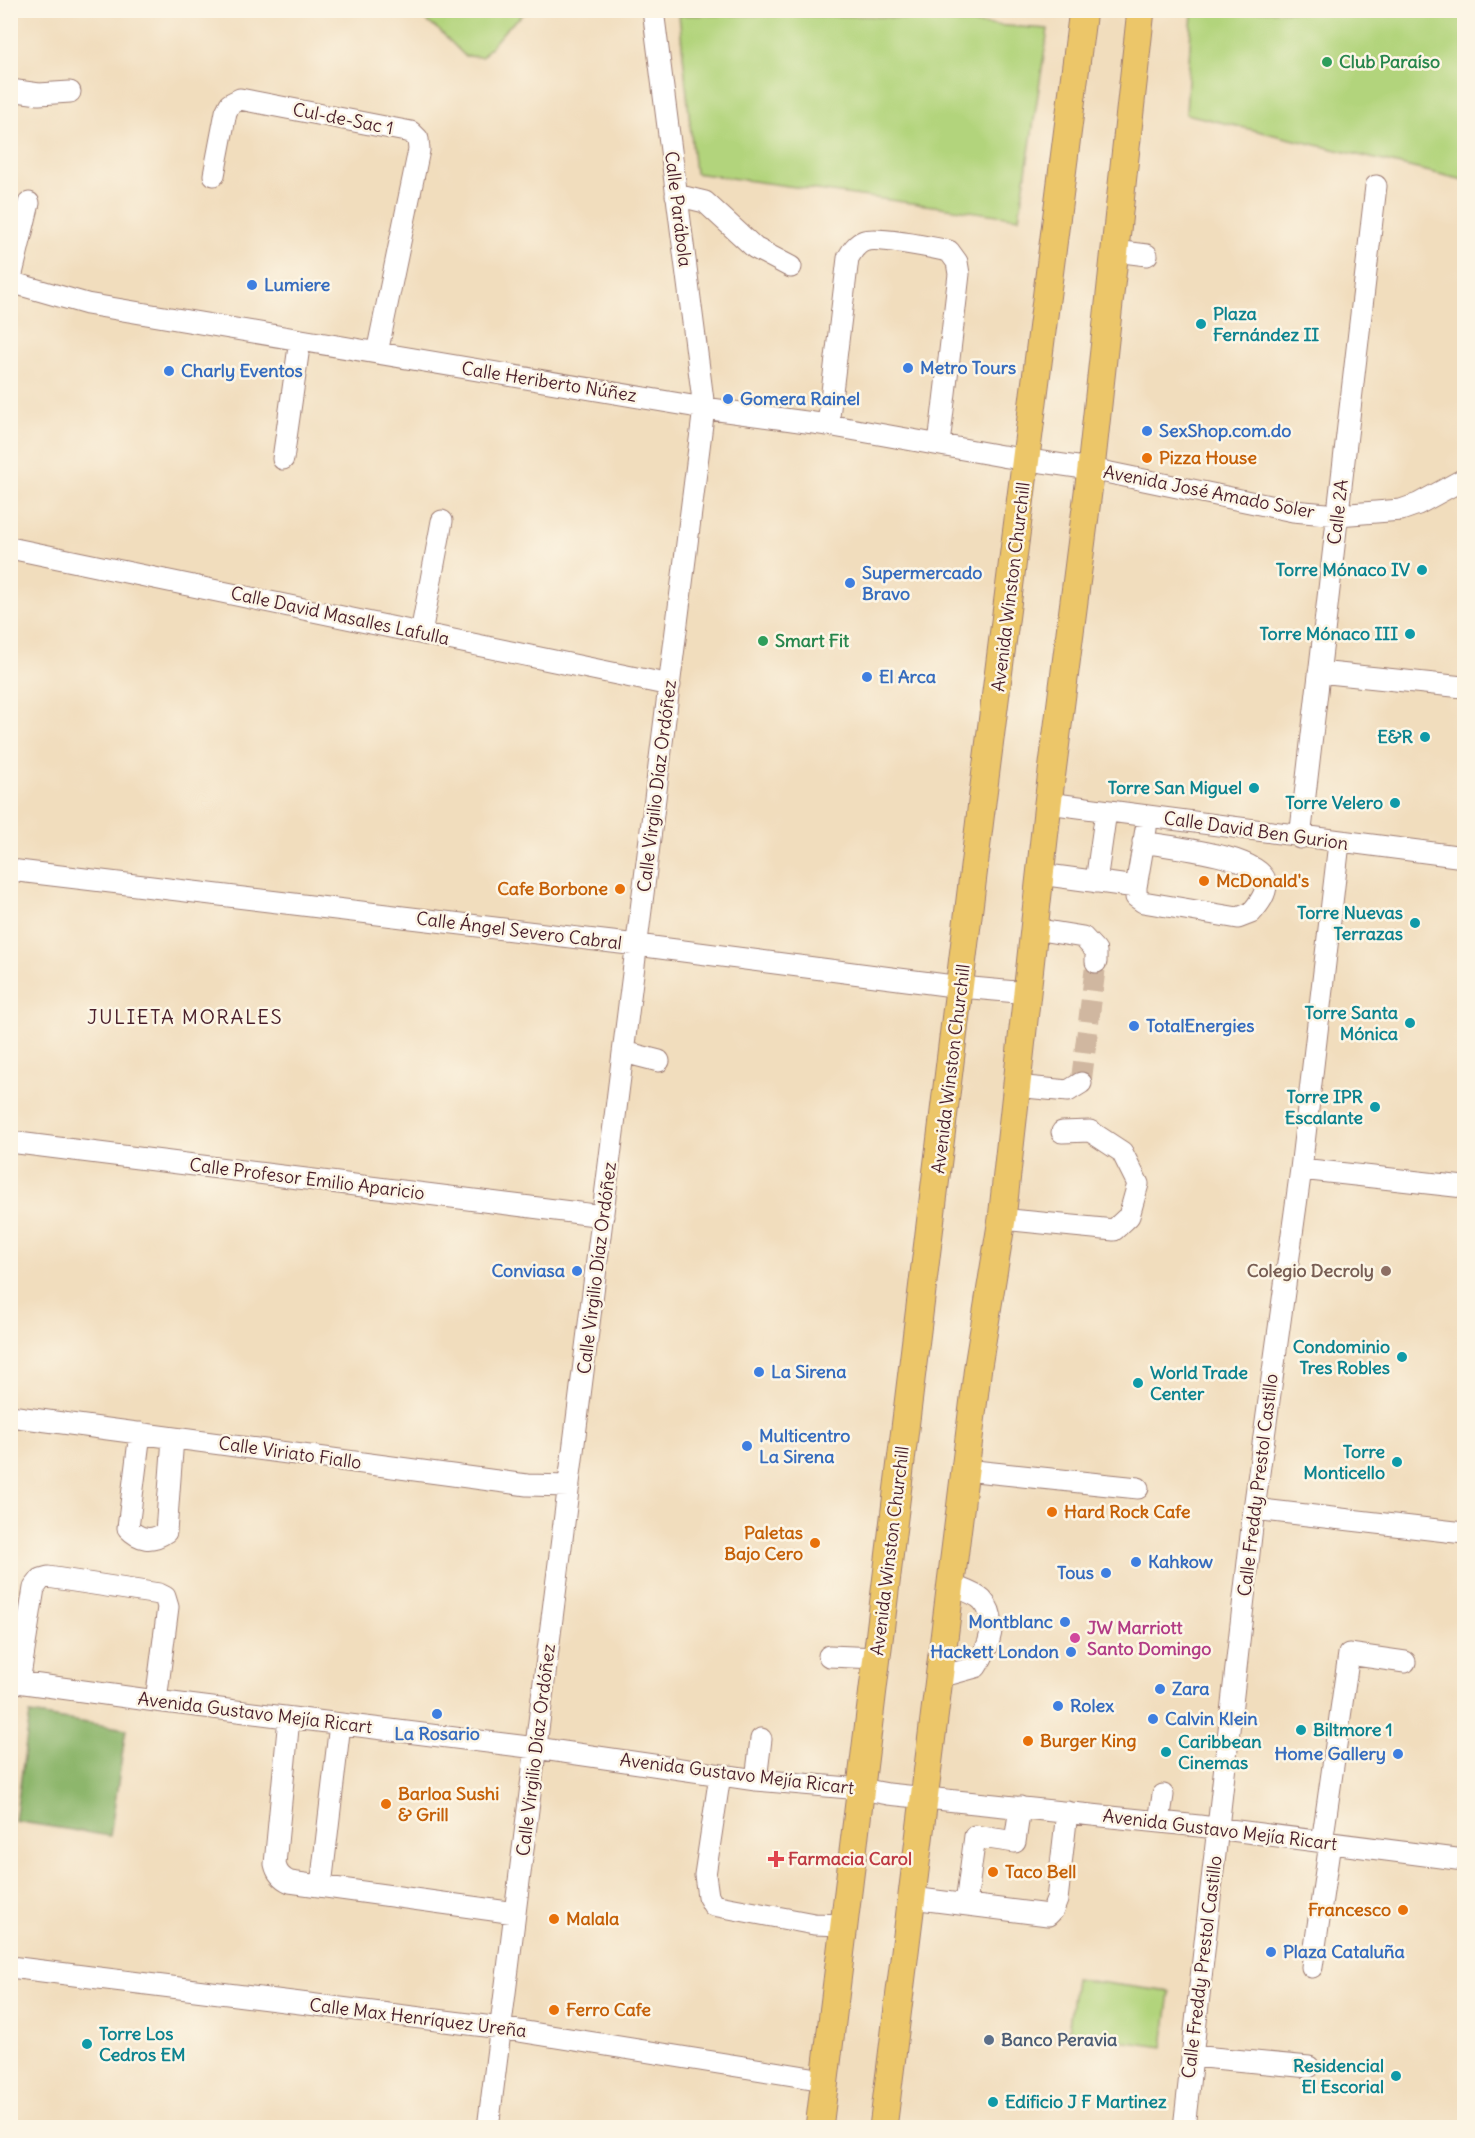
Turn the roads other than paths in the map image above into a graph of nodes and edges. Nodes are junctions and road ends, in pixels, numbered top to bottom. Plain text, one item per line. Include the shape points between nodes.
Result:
1 (653, 10) edge
2 (1083, 10) edge
3 (1141, 10) edge
4 (10, 90) edge
5 (70, 92) dead end
6 (214, 175) dead end
7 (1377, 186) dead end
8 (676, 195) junction
9 (29, 203) dead end
10 (1115, 251) junction
11 (1147, 255) dead end
12 (791, 267) dead end
13 (10, 282) edge
14 (300, 340) junction
15 (378, 353) junction
16 (704, 408) junction
17 (828, 425) junction
18 (939, 444) junction
19 (283, 459) dead end
20 (1027, 460) junction
21 (1091, 469) junction
22 (1464, 479) edge
23 (1338, 515) junction
24 (442, 521) dead end
25 (10, 548) edge
26 (421, 633) junction
27 (1319, 672) junction
28 (670, 685) junction
29 (1463, 687) dead end
30 (1048, 804) junction
31 (1106, 811) junction
32 (1148, 817) junction
33 (1300, 838) junction
34 (1143, 842) junction
35 (1339, 843) junction
36 (1464, 857) edge
37 (10, 870) edge
38 (1040, 874) junction
39 (1096, 882) junction
40 (1136, 887) junction
41 (1034, 929) junction
42 (637, 945) junction
43 (1096, 962) tunnel mouth
44 (961, 987) junction
45 (1028, 993) junction
46 (624, 1052) junction
47 (659, 1061) dead end
48 (1081, 1083) dead end
49 (1015, 1086) junction
50 (1062, 1132) dead end
51 (10, 1142) edge
52 (1300, 1169) junction
53 (1464, 1187) edge
54 (603, 1216) junction
55 (1002, 1219) junction
56 (10, 1416) edge
57 (140, 1433) junction
58 (173, 1438) junction
59 (965, 1470) junction
60 (569, 1486) junction
61 (1138, 1488) dead end
62 (1254, 1509) junction
63 (1464, 1533) edge
64 (951, 1585) junction
65 (829, 1656) dead end
66 (877, 1658) junction
67 (1406, 1662) dead end
68 (940, 1677) junction
69 (15, 1681) edge
70 (156, 1701) junction
71 (289, 1718) junction
72 (340, 1724) junction
73 (761, 1739) dead end
74 (536, 1748) junction
75 (720, 1775) junction
76 (756, 1780) junction
77 (861, 1789) junction
78 (1163, 1795) dead end
79 (926, 1797) junction
80 (1020, 1807) junction
81 (1067, 1812) junction
82 (1159, 1822) junction
83 (1218, 1829) junction
84 (1326, 1843) junction
85 (1464, 1860) edge
86 (321, 1886) junction
87 (912, 1898) junction
88 (966, 1904) junction
89 (515, 1913) junction
90 (843, 1925) junction
91 (10, 1967) edge
92 (1312, 1967) dead end
93 (501, 2028) junction
94 (1192, 2056) junction
95 (1309, 2067) dead end
96 (824, 2080) junction
97 (488, 2127) edge
98 (819, 2127) edge
99 (884, 2127) edge
100 (1184, 2127) edge

1 - 8 street, Calle Parábola
2 - 20 main road, Avenida Winston Churchill
3 - 10 main road
4 - 5 street via 39,94
6 - 15 street, Cul-de-Sac 1 via 225,112 240,99 411,132 418,139
7 - 23 street, Calle 2A
8 - 12 street via 705,202 755,248
8 - 16 street, Calle Parábola
9 - 13 street
10 - 11 street
10 - 21 main road
13 - 14 street, Calle Heriberto Núñez via 87,304
14 - 15 street, Calle Heriberto Núñez
14 - 19 street
15 - 16 street, Calle Heriberto Núñez
16 - 17 street, Calle Heriberto Núñez
16 - 28 street, Calle Virgilio Díaz Ordóñez
17 - 18 street, Calle Heriberto Núñez
17 - 18 street via 848,258 865,240 908,243 949,251 959,274
18 - 20 street, Calle Heriberto Núñez
20 - 21 street, Calle Heriberto Núñez
20 - 44 main road, Avenida Winston Churchill
21 - 23 street, Avenida José Amado Soler via 1293,511
21 - 30 main road
22 - 23 street, Avenida José Amado Soler via 1401,510
23 - 27 street, Calle 2A
24 - 26 street
25 - 26 street, Calle David Masalles Lafulla
26 - 28 street, Calle David Masalles Lafulla
27 - 29 street
27 - 33 street, Calle 2A
28 - 42 street, Calle Virgilio Díaz Ordóñez
30 - 31 street, Calle David Ben Gurion
30 - 38 main road
31 - 32 street, Calle David Ben Gurion
31 - 39 street
32 - 33 street, Calle David Ben Gurion
32 - 34 street
33 - 35 street, Calle David Ben Gurion
34 - 40 street
34 - 40 street via 1247,864 1266,881 1266,890 1251,914 1238,918 1143,902 1136,897
35 - 36 street, Calle David Ben Gurion
35 - 52 street, Calle Freddy Prestol Castillo
37 - 42 street, Calle Ángel Severo Cabral
38 - 39 street
38 - 41 main road
39 - 40 street
41 - 43 street via 1083,937 1096,951
41 - 45 main road
42 - 44 street, Calle Ángel Severo Cabral
42 - 46 street, Calle Virgilio Díaz Ordóñez
44 - 45 street, Calle Ángel Severo Cabral
44 - 66 main road, Avenida Winston Churchill
45 - 49 main road
46 - 47 street
46 - 54 street, Calle Virgilio Díaz Ordóñez
48 - 49 street via 1068,1092
49 - 55 main road
50 - 55 street via 1090,1131 1122,1152 1138,1184 1129,1216 1114,1230
51 - 54 street, Calle Profesor Emilio Aparicio
52 - 53 street
52 - 62 street, Calle Freddy Prestol Castillo
54 - 60 street, Calle Virgilio Díaz Ordóñez
55 - 59 main road
56 - 57 street, Calle Viriato Fiallo
57 - 58 street, Calle Viriato Fiallo
57 - 58 street via 128,1528 146,1539 166,1532
58 - 60 street, Calle Viriato Fiallo via 526,1485
59 - 61 street
59 - 64 main road
60 - 74 street, Calle Virgilio Díaz Ordóñez
62 - 63 street
62 - 83 street, Calle Freddy Prestol Castillo
64 - 68 main road
64 - 68 street via 981,1598 990,1613 991,1632 986,1652 976,1667
65 - 66 street
66 - 77 main road, Avenida Winston Churchill
67 - 84 street via 1349,1654
68 - 79 main road
69 - 70 street, Avenida Gustavo Mejía Ricart
69 - 70 street via 34,1588 48,1577 165,1598 168,1607
70 - 71 street, Avenida Gustavo Mejía Ricart
71 - 72 street, Avenida Gustavo Mejía Ricart
71 - 86 street via 275,1864 290,1882
72 - 74 street, Avenida Gustavo Mejía Ricart
72 - 86 street
73 - 76 street
74 - 75 street, Avenida Gustavo Mejía Ricart
74 - 89 street, Calle Virgilio Díaz Ordóñez
75 - 76 street, Avenida Gustavo Mejía Ricart
75 - 90 street via 705,1875 713,1905 813,1924
76 - 77 street, Avenida Gustavo Mejía Ricart
77 - 79 street, Avenida Gustavo Mejía Ricart
77 - 90 main road, Avenida Winston Churchill
78 - 82 street
79 - 80 street, Avenida Gustavo Mejía Ricart
79 - 87 main road
80 - 81 street, Avenida Gustavo Mejía Ricart
80 - 88 street via 1015,1842 975,1836
81 - 82 street, Avenida Gustavo Mejía Ricart
81 - 88 street via 1057,1900 1048,1915
82 - 83 street, Avenida Gustavo Mejía Ricart
83 - 84 street, Avenida Gustavo Mejía Ricart
83 - 94 street, Calle Freddy Prestol Castillo
84 - 85 street, Avenida Gustavo Mejía Ricart
84 - 92 street
86 - 89 street
87 - 88 street
87 - 99 main road
89 - 93 street, Calle Virgilio Díaz Ordóñez
90 - 96 main road, Avenida Winston Churchill
91 - 93 street, Calle Max Henríquez Ureña
93 - 96 street, Calle Max Henríquez Ureña
93 - 97 street, Calle Virgilio Díaz Ordóñez
94 - 95 street
94 - 100 street, Calle Freddy Prestol Castillo
96 - 98 main road, Avenida Winston Churchill

